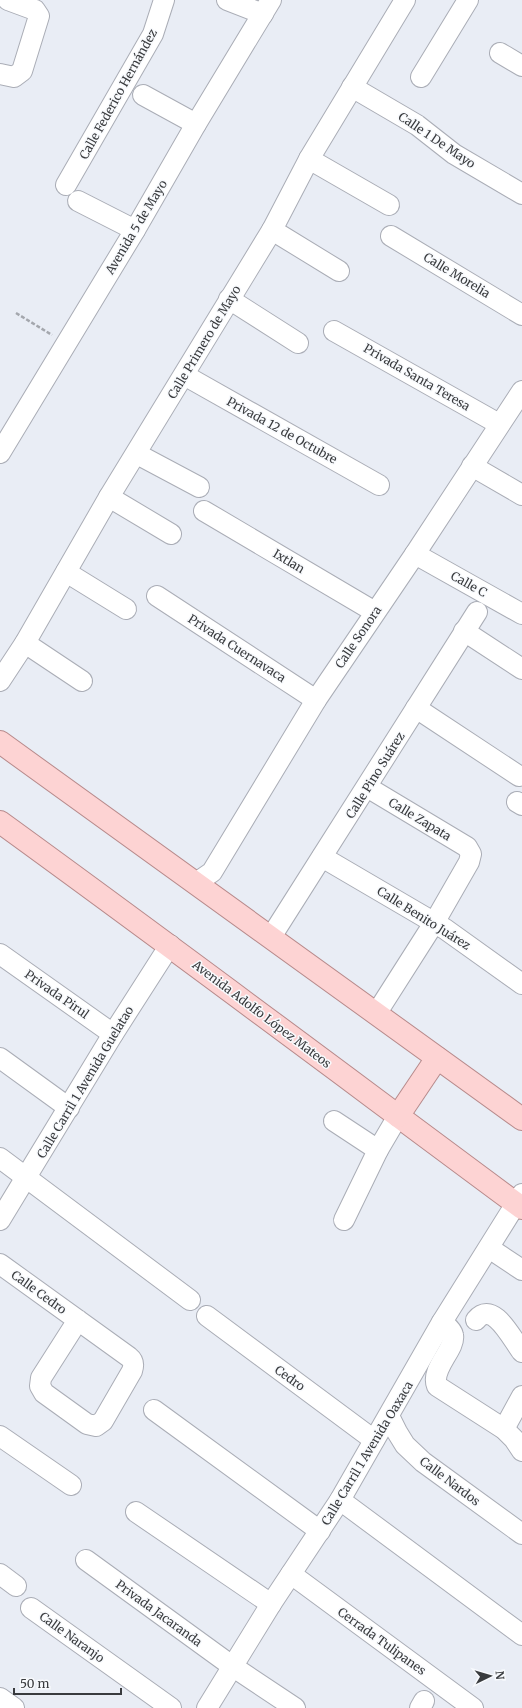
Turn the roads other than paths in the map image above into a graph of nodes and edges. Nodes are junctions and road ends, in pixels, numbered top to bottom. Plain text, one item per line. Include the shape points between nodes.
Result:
1 (8, 0) edge
2 (164, 0) edge
3 (227, 0) edge
4 (405, 0) edge
5 (468, 0) edge
6 (267, 7) edge
7 (500, 53) dead end
8 (522, 66) edge
9 (0, 74) edge
10 (421, 77) dead end
11 (352, 87) junction
12 (143, 95) dead end
13 (196, 124) junction
14 (309, 159) junction
15 (66, 185) dead end
16 (522, 194) edge
17 (78, 201) dead end
18 (389, 205) dead end
19 (135, 230) junction
20 (272, 230) junction
21 (391, 236) dead end
22 (339, 271) dead end
23 (228, 299) junction
24 (522, 314) edge
25 (334, 330) dead end
26 (298, 343) dead end
27 (184, 375) junction
28 (519, 403) edge
29 (499, 424) junction
30 (0, 453) edge
31 (137, 454) junction
32 (472, 466) junction
33 (379, 485) dead end
34 (199, 487) dead end
35 (522, 494) edge
36 (109, 497) junction
37 (204, 510) dead end
38 (171, 534) dead end
39 (415, 554) junction
40 (66, 572) junction
41 (157, 596) dead end
42 (126, 609) dead end
43 (375, 612) junction
44 (477, 612) dead end
45 (522, 614) edge
46 (464, 631) junction
47 (26, 643) junction
48 (522, 669) edge
49 (0, 681) edge
50 (82, 681) dead end
51 (316, 700) junction
52 (416, 708) junction
53 (0, 742) edge
54 (519, 776) dead end
55 (367, 787) junction
56 (0, 822) edge
57 (322, 857) junction
58 (196, 883) junction
59 (434, 923) junction
60 (271, 937) junction
61 (170, 945) junction
62 (0, 954) edge
63 (522, 984) edge
64 (376, 1014) junction
65 (113, 1034) junction
66 (0, 1058) edge
67 (437, 1058) junction
68 (70, 1108) junction
69 (398, 1116) junction
70 (522, 1119) edge
71 (334, 1121) dead end
72 (378, 1150) junction
73 (0, 1158) edge
74 (27, 1178) junction
75 (520, 1202) edge
76 (0, 1220) edge
77 (344, 1220) dead end
78 (489, 1248) junction
79 (0, 1264) edge
80 (522, 1270) edge
81 (190, 1300) dead end
82 (207, 1316) dead end
83 (78, 1320) junction
84 (476, 1320) dead end
85 (442, 1322) junction
86 (522, 1352) edge
87 (522, 1396) edge
88 (154, 1410) dead end
89 (390, 1416) junction
90 (504, 1429) junction
91 (0, 1436) edge
92 (374, 1440) junction
93 (522, 1451) edge
94 (71, 1485) dead end
95 (340, 1500) junction
96 (136, 1512) dead end
97 (320, 1531) junction
98 (522, 1534) edge
99 (86, 1560) dead end
100 (0, 1574) edge
101 (291, 1574) junction
102 (16, 1586) dead end
103 (271, 1604) junction
104 (31, 1608) dead end
105 (522, 1635) edge
106 (232, 1666) junction
107 (0, 1698) edge
108 (14, 1708) edge
109 (171, 1708) edge
110 (207, 1708) edge
111 (296, 1708) edge
112 (473, 1708) edge

1 - 9 street via 35,10 39,16 20,74 14,77
2 - 15 street, Calle Federico Hernández via 153,34
3 - 6 street
4 - 11 street, Calle Primero de Mayo
5 - 10 street
6 - 13 street, Avenida 5 de Mayo
7 - 8 street
11 - 14 street, Calle Primero de Mayo
11 - 16 street, Calle 1 De Mayo via 417,125 454,154
12 - 13 street
13 - 19 street, Avenida 5 de Mayo
14 - 18 street
14 - 20 street, Calle Primero de Mayo
17 - 19 street
19 - 30 street, Avenida 5 de Mayo
20 - 22 street
20 - 23 street, Calle Primero de Mayo
21 - 24 street, Calle Morelia
23 - 26 street
23 - 27 street, Calle Primero de Mayo
25 - 29 street, Privada Santa Teresa
27 - 31 street, Calle Primero de Mayo
27 - 33 street, Privada 12 de Octubre
28 - 29 street, Calle Sonora
29 - 32 street, Calle Sonora
31 - 34 street
31 - 36 street, Calle Primero de Mayo
32 - 35 street
32 - 39 street, Calle Sonora
36 - 38 street
36 - 40 street, Calle Primero de Mayo
37 - 43 street, Ixtlan
39 - 43 street, Calle Sonora
39 - 45 street, Calle C
40 - 42 street
40 - 47 street, Calle Primero de Mayo
41 - 51 street, Privada Cuernavaca
43 - 51 street, Calle Sonora
44 - 46 street, Calle Pino Suárez
46 - 48 street
46 - 52 street, Calle Pino Suárez
47 - 49 street, Calle Primero de Mayo
47 - 50 street
51 - 58 street, Calle Sonora via 212,872
52 - 54 street
52 - 55 street, Calle Pino Suárez
53 - 58 main road
55 - 57 street, Calle Pino Suárez
55 - 59 street, Calle Zapata via 466,847 471,854 470,862
56 - 61 main road, Avenida Adolfo López Mateos
57 - 59 street, Calle Benito Juárez
57 - 60 street, Calle Pino Suárez
58 - 60 main road
59 - 63 street, Calle Benito Juárez
59 - 64 street
60 - 64 main road
61 - 65 street, Calle Carril 1 Avenida Guelatao
61 - 69 main road, Avenida Adolfo López Mateos
62 - 65 street, Privada Pirul
64 - 67 main road
65 - 68 street, Calle Carril 1 Avenida Guelatao
66 - 68 street
67 - 69 main road
67 - 70 main road
68 - 74 street, Calle Carril 1 Avenida Guelatao
69 - 72 street
69 - 75 main road, Avenida Adolfo López Mateos
71 - 72 street
72 - 77 street
73 - 74 street
74 - 76 street, Calle Carril 1 Avenida Guelatao
74 - 81 street
75 - 78 street, Calle Carril 1 Avenida Oaxaca
78 - 80 street
78 - 85 street, Calle Carril 1 Avenida Oaxaca
79 - 83 street, Calle Cedro
82 - 92 street, Cedro
83 - 83 street, Calle Cedro via 41,1378 40,1386 44,1393 87,1424 96,1426 103,1421 134,1364 129,1357
84 - 86 street via 485,1313 494,1316
85 - 89 street, Calle Carril 1 Avenida Oaxaca
85 - 90 street via 452,1332 453,1338 436,1375 437,1386
87 - 90 street
88 - 97 street
89 - 92 street, Calle Carril 1 Avenida Oaxaca
89 - 98 street, Calle Nardos via 405,1444 423,1462
90 - 93 street
91 - 94 street
92 - 95 street, Calle Carril 1 Avenida Oaxaca
95 - 97 street, Calle Carril 1 Avenida Oaxaca
95 - 105 street
96 - 103 street
97 - 101 street, Calle Carril 1 Avenida Oaxaca
99 - 106 street, Privada Jacaranda
100 - 102 street
101 - 103 street, Calle Carril 1 Avenida Oaxaca
101 - 112 street, Cerrada Tulipanes
103 - 106 street, Calle Carril 1 Avenida Oaxaca
104 - 109 street, Calle Naranjo
106 - 110 street, Calle Carril 1 Avenida Oaxaca
106 - 111 street, Privada Jacaranda
107 - 108 street

